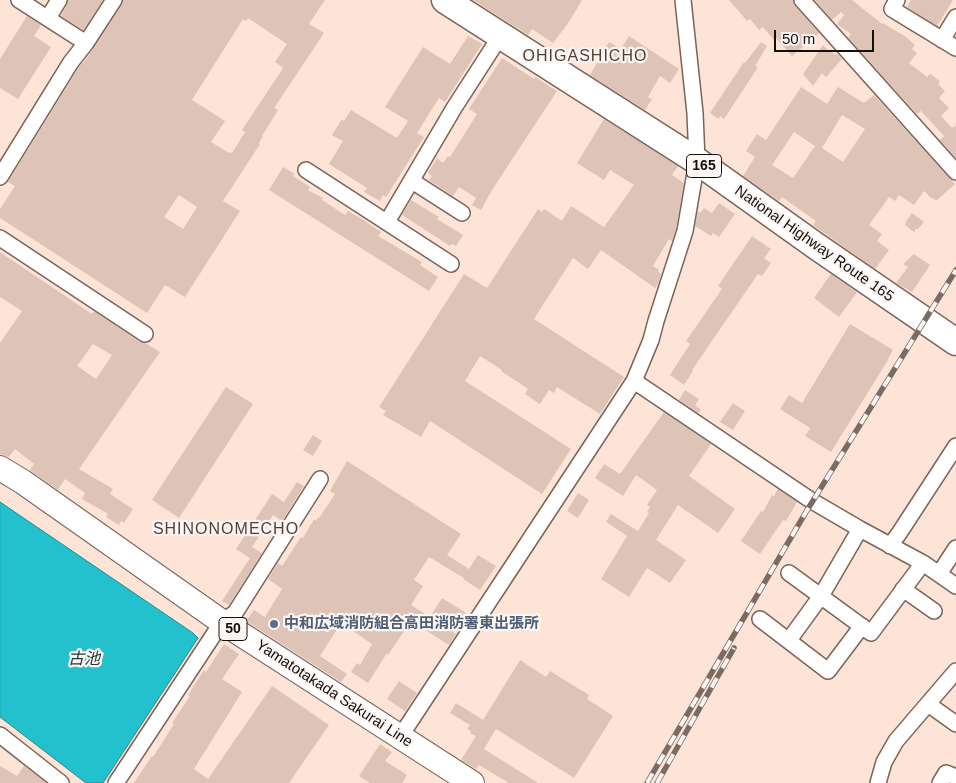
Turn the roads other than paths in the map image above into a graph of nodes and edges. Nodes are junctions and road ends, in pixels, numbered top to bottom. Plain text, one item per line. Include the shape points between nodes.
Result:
1 (19, 0) edge
2 (58, 0) edge
3 (114, 0) edge
4 (445, 0) edge
5 (683, 0) edge
6 (802, 0) edge
7 (897, 0) edge
8 (956, 17) edge
9 (48, 18) junction
10 (500, 35) junction
11 (942, 40) junction
12 (86, 43) junction
13 (956, 48) edge
14 (698, 161) junction
15 (306, 170) dead end
16 (956, 172) edge
17 (0, 177) edge
18 (412, 181) junction
19 (462, 213) dead end
20 (387, 222) junction
21 (0, 238) edge
22 (452, 264) dead end
23 (145, 334) dead end
24 (956, 342) edge
25 (634, 382) junction
26 (956, 446) edge
27 (950, 466) edge
28 (0, 468) edge
29 (320, 479) dead end
30 (860, 529) junction
31 (890, 546) junction
32 (956, 548) edge
33 (922, 563) junction
34 (790, 573) dead end
35 (939, 574) junction
36 (956, 586) edge
37 (903, 589) junction
38 (821, 596) junction
39 (934, 610) dead end
40 (760, 619) dead end
41 (222, 622) junction
42 (862, 626) junction
43 (789, 640) junction
44 (956, 671) edge
45 (928, 704) junction
46 (956, 724) edge
47 (0, 735) edge
48 (400, 736) junction
49 (956, 777) edge
50 (460, 780) edge
51 (882, 781) edge
52 (62, 783) edge
53 (116, 783) edge
54 (940, 783) edge

1 - 9 street
2 - 9 street
3 - 12 street
4 - 10 highway, National Highway Route 165 / 165
5 - 14 street
6 - 16 street
7 - 11 street via 892,9
8 - 11 street
9 - 12 street
10 - 14 highway, National Highway Route 165 / 165
10 - 18 street
11 - 13 street
12 - 17 street
14 - 24 highway, National Highway Route 165 / 165
14 - 25 street via 685,232 651,340
15 - 20 street
18 - 19 street
18 - 20 street
20 - 22 street
21 - 23 street
25 - 30 street via 812,501
25 - 48 street
26 - 27 street
27 - 31 street
28 - 41 main road, Yamatotakada Sakurai Line / 50
29 - 41 street via 235,613
30 - 31 street
30 - 38 street
31 - 33 street
32 - 35 street
33 - 35 street
33 - 37 street
34 - 38 street
35 - 36 street
37 - 39 street
37 - 42 street via 871,633
38 - 42 street
38 - 43 street
40 - 43 street
41 - 48 main road, Yamatotakada Sakurai Line / 50
41 - 53 street
42 - 43 street via 828,671
44 - 45 street
45 - 46 street
45 - 51 street via 896,741 884,762
47 - 52 street
48 - 50 main road, Yamatotakada Sakurai Line / 50
49 - 54 street via 946,773

